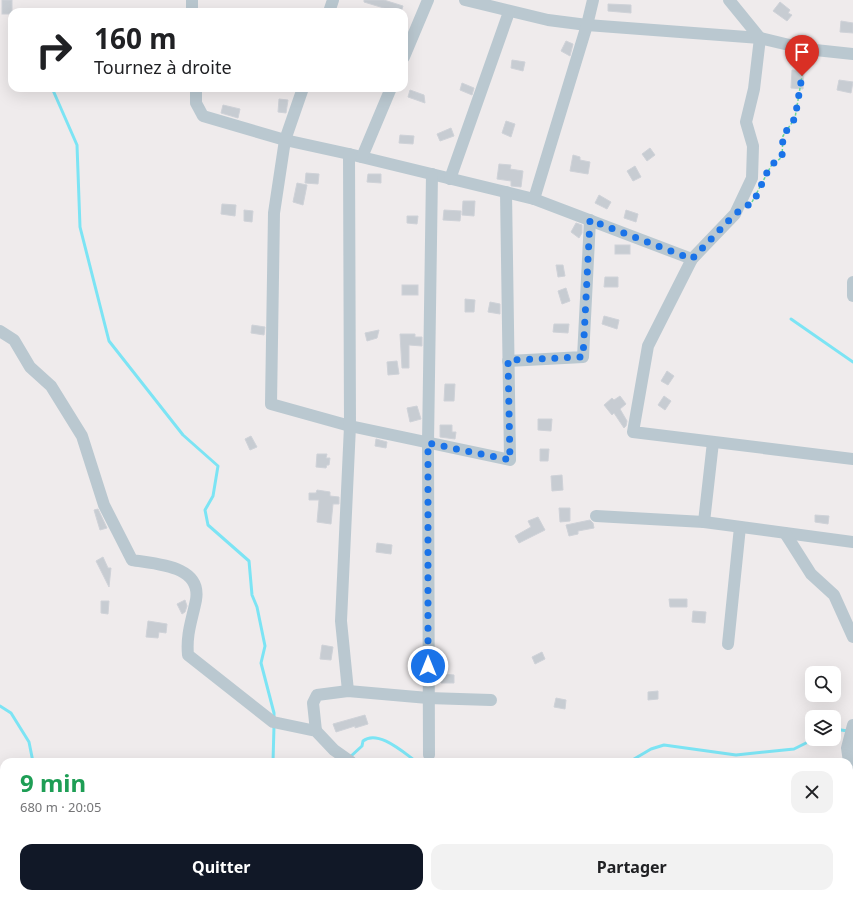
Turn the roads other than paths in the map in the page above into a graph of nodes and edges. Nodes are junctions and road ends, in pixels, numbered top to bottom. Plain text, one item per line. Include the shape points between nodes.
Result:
1 (428, 0) edge
2 (465, 0) edge
3 (592, 0) edge
4 (729, 0) edge
5 (509, 12) junction
6 (587, 25) junction
7 (760, 38) junction
8 (408, 48) edge
9 (853, 54) edge
10 (196, 92) edge
11 (302, 92) edge
12 (389, 92) edge
13 (285, 140) junction
14 (349, 154) junction
15 (362, 157) junction
16 (432, 174) junction
17 (450, 179) junction
18 (506, 192) junction
19 (534, 199) junction
20 (590, 220) junction
21 (692, 259) junction
22 (853, 282) edge
23 (853, 296) edge
24 (0, 331) edge
25 (508, 360) junction
26 (350, 426) junction
27 (713, 442) junction
28 (428, 443) junction
29 (853, 459) edge
30 (596, 516) dead end
31 (704, 522) junction
32 (740, 527) junction
33 (785, 533) junction
34 (853, 542) edge
35 (853, 637) edge
36 (728, 644) dead end
37 (348, 691) junction
38 (428, 698) junction
39 (491, 700) dead end
40 (853, 725) edge
41 (316, 731) junction
42 (429, 755) dead end
43 (345, 758) edge
44 (848, 758) edge

1 - 8 street
2 - 5 street
3 - 6 street
4 - 7 street
5 - 6 street
5 - 17 street
6 - 7 street
6 - 19 street
7 - 9 street via 806,49
7 - 21 street via 754,89 746,122 752,146 752,178 735,214
10 - 13 street via 196,102 203,116
11 - 13 street
12 - 15 street
13 - 14 street
13 - 26 street via 274,213 271,404
14 - 15 street
14 - 26 street
15 - 16 street
16 - 17 street
16 - 28 street
17 - 18 street
18 - 19 street
18 - 25 street
19 - 20 street
20 - 21 street
20 - 25 street via 583,357
21 - 27 street via 648,346 633,432
22 - 23 street
24 - 41 street via 14,340 30,367 51,386 82,436 104,505 132,560 169,566 188,574 195,585 196,598 187,640 188,655 273,722
25 - 28 street via 510,460
26 - 28 street
26 - 37 street via 341,621
27 - 29 street
27 - 31 street
28 - 38 street
30 - 31 street
31 - 32 street
32 - 33 street
32 - 36 street
33 - 34 street
33 - 35 street via 811,574 834,595
37 - 38 street
37 - 41 street via 317,696 313,703
38 - 39 street
38 - 42 street
40 - 44 street via 847,748
41 - 43 street

